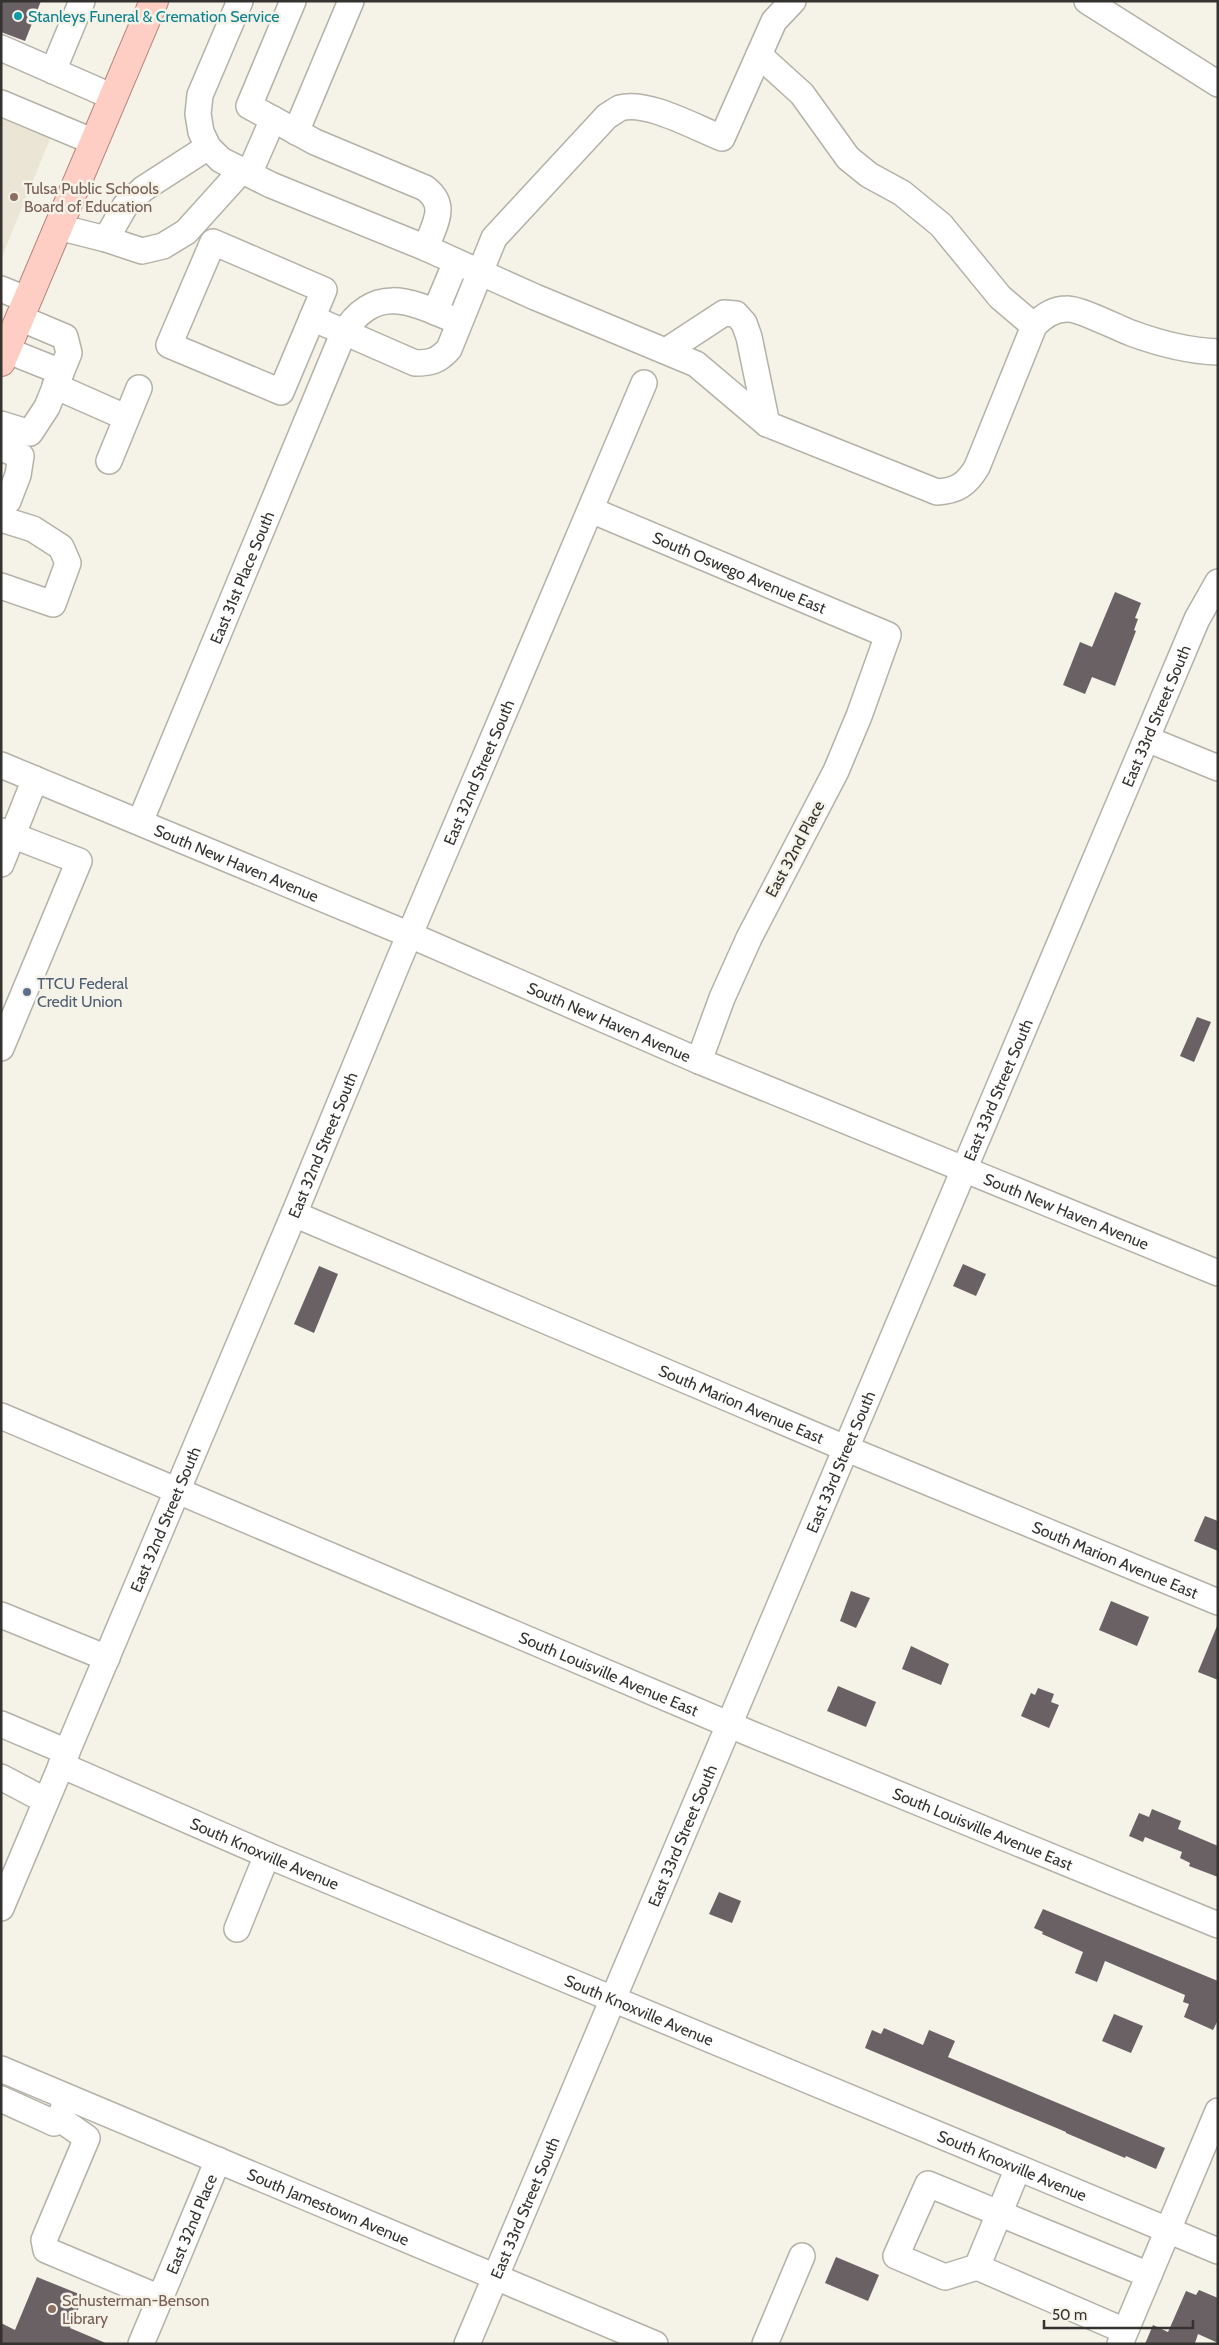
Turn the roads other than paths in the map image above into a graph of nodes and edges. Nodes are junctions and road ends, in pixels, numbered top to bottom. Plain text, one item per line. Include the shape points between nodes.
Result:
1 (82, 1) edge
2 (154, 1) edge
3 (240, 1) edge
4 (292, 1) edge
5 (350, 1) edge
6 (793, 1) edge
7 (1087, 1) edge
8 (1, 48) edge
9 (759, 55) junction
10 (53, 71) junction
11 (1218, 84) edge
12 (114, 97) junction
13 (1, 103) edge
14 (273, 119) junction
15 (296, 132) junction
16 (94, 142) junction
17 (208, 147) junction
18 (245, 172) junction
19 (58, 227) junction
20 (106, 239) junction
21 (426, 248) junction
22 (456, 262) junction
23 (480, 271) junction
24 (1, 289) edge
25 (24, 309) junction
26 (435, 312) junction
27 (312, 318) junction
28 (459, 322) junction
29 (1034, 326) junction
30 (343, 334) junction
31 (666, 351) junction
32 (1218, 352) edge
33 (4, 356) edge
34 (58, 379) junction
35 (644, 383) dead end
36 (139, 388) dead end
37 (125, 417) junction
38 (1, 424) edge
39 (767, 424) junction
40 (1, 448) edge
41 (109, 461) dead end
42 (1, 498) edge
43 (591, 510) junction
44 (1, 519) edge
45 (1218, 582) edge
46 (1, 586) edge
47 (888, 635) joint
48 (1147, 739) junction
49 (1, 765) edge
50 (1218, 768) edge
51 (35, 779) junction
52 (140, 822) junction
53 (7, 833) edge
54 (1, 864) edge
55 (410, 935) junction
56 (1, 1048) edge
57 (698, 1061) junction
58 (964, 1169) junction
59 (294, 1214) junction
60 (1218, 1273) edge
61 (1, 1416) edge
62 (845, 1448) junction
63 (178, 1490) junction
64 (1218, 1602) edge
65 (1, 1615) edge
66 (107, 1658) junction
67 (1, 1724) edge
68 (729, 1725) junction
69 (64, 1759) junction
70 (1, 1777) edge
71 (46, 1801) junction
72 (267, 1855) junction
73 (1, 1908) edge
74 (1218, 1925) edge
75 (237, 1929) dead end
76 (613, 2000) junction
77 (1, 2069) edge
78 (1, 2099) edge
79 (64, 2108) junction
80 (102, 2111) junction
81 (1218, 2111) edge
82 (87, 2138) junction
83 (218, 2160) junction
84 (1018, 2168) junction
85 (999, 2214) junction
86 (1168, 2230) junction
87 (1218, 2252) edge
88 (802, 2256) dead end
89 (977, 2267) junction
90 (1148, 2275) junction
91 (496, 2277) junction
92 (160, 2298) junction
93 (1123, 2337) edge
94 (141, 2344) edge
95 (467, 2344) edge
96 (655, 2344) edge
97 (765, 2344) edge

1 - 10 street
2 - 12 main road
3 - 17 street via 200,95 200,132
4 - 14 street via 249,106
5 - 15 street
6 - 9 street via 774,21
7 - 11 street
8 - 10 street
9 - 23 street via 722,138 636,107 620,108 607,116 494,238
9 - 29 street via 802,94 848,158 869,175 902,193 941,225 1000,297
10 - 12 street
12 - 16 main road
13 - 16 street
14 - 15 street
14 - 18 street
15 - 21 street via 425,188 436,196 440,208
16 - 19 main road
17 - 18 street via 221,160
17 - 20 street via 143,189 125,206
18 - 20 street via 186,232 163,246 142,251
18 - 21 street
19 - 20 street
19 - 25 main road
21 - 22 street
22 - 23 street
22 - 26 street
23 - 28 street
23 - 31 street
24 - 25 street
25 - 33 main road
25 - 34 street via 65,337 69,353
26 - 28 street, East 31st Place South
26 - 30 street, East 31st Place South via 399,301 376,304 361,310
27 - 27 street via 281,392 169,345 213,242 324,290
27 - 30 street
28 - 30 street via 449,349 439,360 428,363 415,363
29 - 32 street via 1042,317 1069,308 1133,334 1172,345
29 - 39 street via 977,467 971,478 950,491 922,488
30 - 52 street, East 31st Place South
31 - 39 street via 696,364
31 - 39 street via 718,316 736,314 744,323 749,337
33 - 34 street
34 - 37 street
34 - 38 street via 47,407 30,433
35 - 43 street, East 32nd Street South
36 - 37 street
37 - 41 street
40 - 42 street via 21,456 8,501
43 - 47 street, South Oswego Avenue East
43 - 55 street, East 32nd Street South
44 - 46 street via 33,529 61,547 68,563 53,604
45 - 48 street, East 33rd Street South via 1197,619
47 - 57 street, East 32nd Place via 860,716 836,772 749,938
48 - 50 street
48 - 58 street, East 33rd Street South
49 - 51 street, South New Haven Avenue
51 - 52 street, South New Haven Avenue
51 - 53 street
52 - 55 street, South New Haven Avenue
53 - 54 street
53 - 56 street via 79,861
55 - 57 street, South New Haven Avenue
55 - 59 street, East 32nd Street South
57 - 58 street, South New Haven Avenue
58 - 60 street, South New Haven Avenue
58 - 62 street, East 33rd Street South
59 - 62 street, South Marion Avenue East
59 - 63 street, East 32nd Street South
61 - 63 street, South Louisville Avenue East
62 - 64 street, South Marion Avenue East
62 - 68 street, East 33rd Street South
63 - 66 street, East 32nd Street South
63 - 68 street, South Louisville Avenue East
65 - 66 street
66 - 69 street, East 32nd Street South
67 - 69 street, South Knoxville Avenue
68 - 74 street, South Louisville Avenue East
68 - 76 street, East 33rd Street South
69 - 71 street, East 32nd Street South
69 - 72 street, South Knoxville Avenue
70 - 71 street
71 - 73 street, East 32nd Street South
72 - 75 street
72 - 76 street, South Knoxville Avenue
76 - 84 street, South Knoxville Avenue
76 - 91 street, East 33rd Street South
77 - 79 street, South Jamestown Avenue
78 - 79 street via 54,2123
79 - 80 street, South Jamestown Avenue
79 - 82 street
80 - 82 street
80 - 83 street, South Jamestown Avenue
81 - 86 street
82 - 92 street via 44,2240 46,2250
83 - 91 street, South Jamestown Avenue
83 - 92 street, East 32nd Place
84 - 85 street
84 - 86 street, South Knoxville Avenue
85 - 89 street
85 - 89 street via 928,2184 896,2256 945,2277
85 - 90 street
86 - 87 street, South Knoxville Avenue
86 - 90 street
88 - 97 street
89 - 93 street
90 - 93 street
91 - 95 street, East 33rd Street South
91 - 96 street, South Jamestown Avenue
92 - 94 street, East 32nd Place

